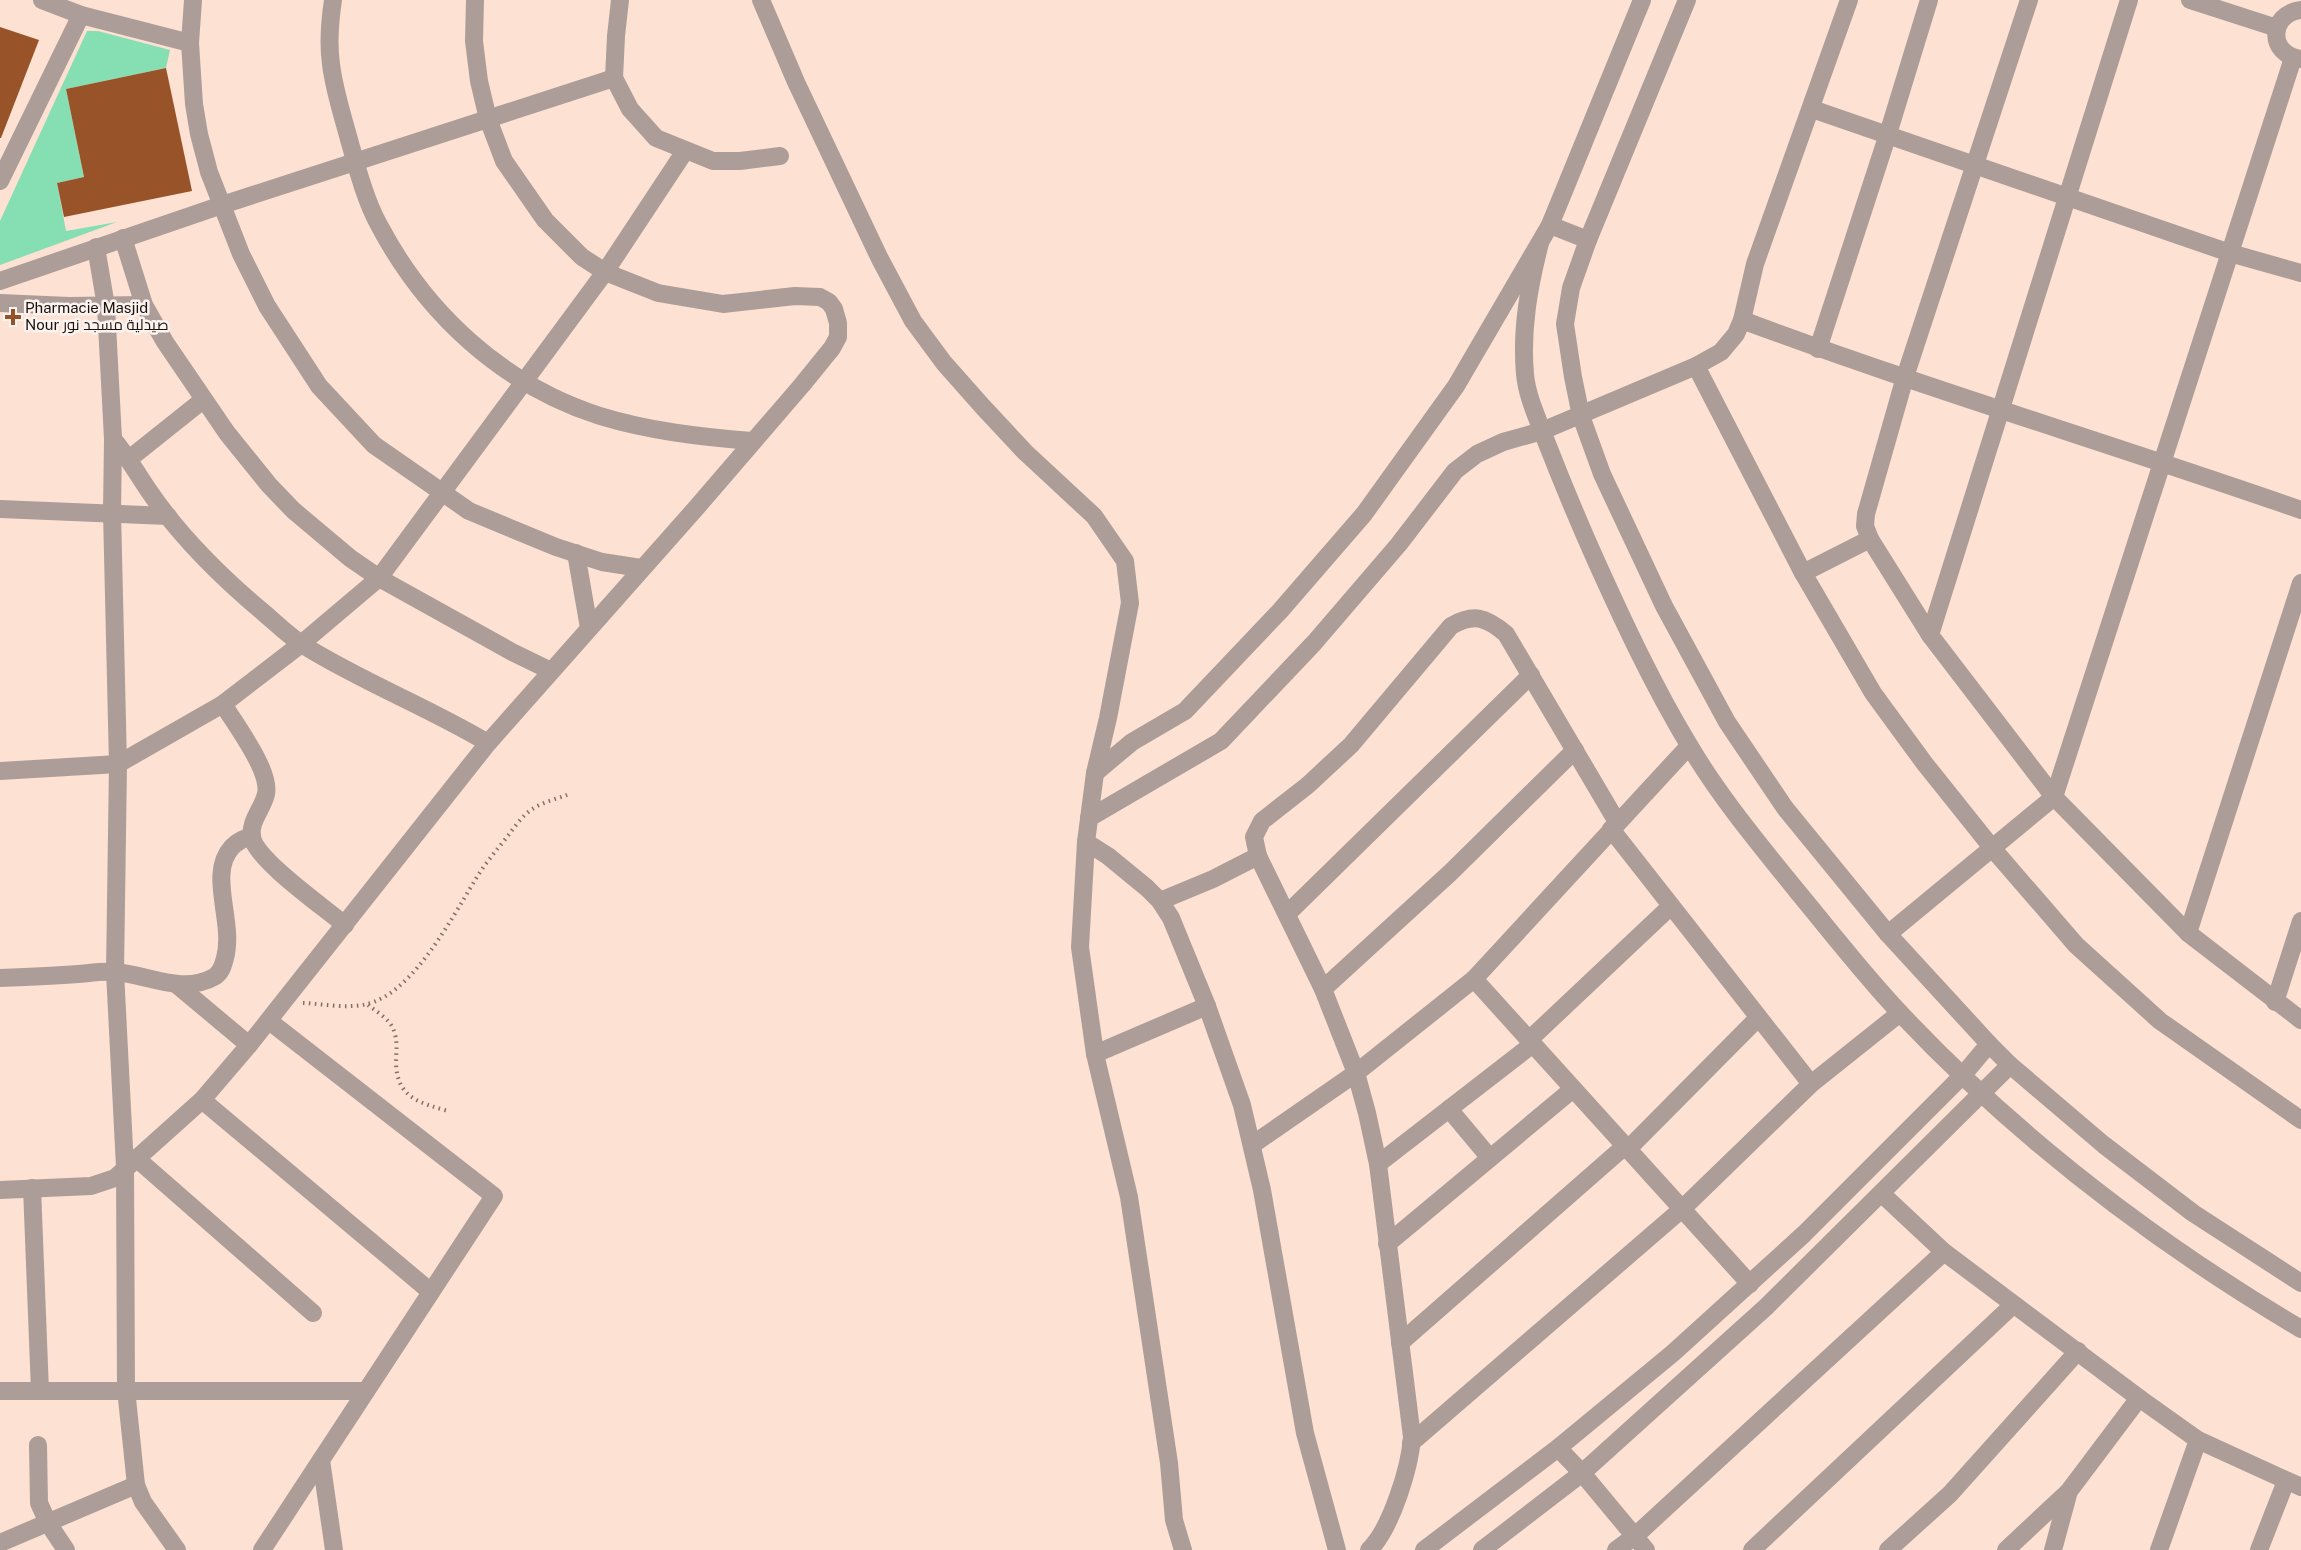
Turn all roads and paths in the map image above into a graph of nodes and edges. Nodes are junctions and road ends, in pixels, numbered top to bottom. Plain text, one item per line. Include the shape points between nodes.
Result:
1 (42, 0) edge
2 (193, 0) edge
3 (333, 0) edge
4 (475, 0) edge
5 (620, 0) edge
6 (761, 0) edge
7 (1642, 0) edge
8 (1687, 0) edge
9 (1849, 0) edge
10 (1929, 0) edge
11 (2029, 0) edge
12 (2129, 0) edge
13 (2190, 0) edge
14 (2301, 10) edge
15 (81, 15) junction
16 (2277, 28) junction
17 (190, 43) junction
18 (2297, 58) edge
19 (614, 78) junction
20 (1812, 109) junction
21 (488, 119) junction
22 (1888, 134) junction
23 (685, 151) junction
24 (780, 156) dead end
25 (355, 161) junction
26 (1974, 163) junction
27 (0, 181) edge
28 (2068, 195) junction
29 (222, 205) junction
30 (1550, 225) junction
31 (123, 238) junction
32 (1588, 240) junction
33 (1540, 243) junction
34 (96, 247) junction
35 (2230, 253) junction
36 (605, 272) junction
37 (2301, 273) edge
38 (0, 281) edge
39 (0, 303) edge
40 (144, 304) junction
41 (106, 306) junction
42 (1742, 320) junction
43 (1818, 348) junction
44 (1696, 366) junction
45 (1905, 377) junction
46 (523, 382) junction
47 (203, 400) junction
48 (2001, 411) junction
49 (1581, 416) junction
50 (1542, 431) junction
51 (113, 439) junction
52 (752, 441) junction
53 (129, 459) junction
54 (2163, 461) junction
55 (442, 493) junction
56 (0, 509) edge
57 (2301, 510) edge
58 (112, 512) junction
59 (168, 516) junction
60 (1870, 539) junction
61 (576, 553) junction
62 (641, 568) junction
63 (1803, 573) junction
64 (379, 578) junction
65 (2301, 583) edge
66 (589, 628) junction
67 (1930, 635) junction
68 (301, 644) junction
69 (551, 671) junction
70 (1531, 675) junction
71 (223, 704) junction
72 (488, 743) junction
73 (1689, 746) junction
74 (1575, 750) junction
75 (118, 764) junction
76 (0, 771) edge
77 (1095, 773) junction
78 (569, 794) dead end
79 (2054, 797) junction
80 (1089, 818) junction
81 (1614, 826) junction
82 (252, 836) junction
83 (1086, 842) junction
84 (1993, 849) junction
85 (1258, 856) junction
86 (1160, 901) junction
87 (1671, 906) junction
88 (1287, 914) junction
89 (2301, 921) edge
90 (345, 925) junction
91 (2188, 933) junction
92 (1888, 934) junction
93 (115, 972) junction
94 (0, 978) edge
95 (1474, 979) junction
96 (176, 984) junction
97 (1323, 989) junction
98 (285, 1002) junction
99 (2275, 1002) junction
100 (368, 1004) junction
101 (1207, 1006) junction
102 (1900, 1013) junction
103 (1758, 1018) junction
104 (2301, 1020) edge
105 (269, 1021) junction
106 (1531, 1042) junction
107 (1989, 1044) junction
108 (249, 1045) junction
109 (1095, 1054) junction
110 (2010, 1065) junction
111 (1356, 1073) junction
112 (1963, 1075) junction
113 (1811, 1084) junction
114 (1573, 1089) junction
115 (1982, 1094) junction
116 (202, 1100) junction
117 (1449, 1109) junction
118 (448, 1112) dead end
119 (2301, 1120) edge
120 (1252, 1145) junction
121 (1626, 1148) junction
122 (1490, 1158) junction
123 (130, 1163) junction
124 (1378, 1164) junction
125 (32, 1188) junction
126 (0, 1190) edge
127 (1882, 1194) junction
128 (1682, 1209) junction
129 (1387, 1244) junction
130 (1944, 1252) junction
131 (2301, 1283) edge
132 (1750, 1284) junction
133 (431, 1292) junction
134 (2013, 1305) junction
135 (1726, 1306) junction
136 (312, 1313) dead end
137 (1746, 1325) junction
138 (2301, 1329) edge
139 (1400, 1343) junction
140 (2078, 1352) junction
141 (126, 1389) junction
142 (0, 1391) edge
143 (40, 1391) junction
144 (366, 1391) junction
145 (2139, 1398) junction
146 (2198, 1440) junction
147 (1411, 1443) junction
148 (38, 1445) dead end
149 (1558, 1448) junction
150 (321, 1460) junction
151 (1582, 1473) junction
152 (2294, 1484) edge
153 (136, 1485) junction
154 (2069, 1491) junction
155 (48, 1523) junction
156 (1640, 1543) edge
157 (0, 1544) edge
158 (66, 1550) edge
159 (177, 1550) edge
160 (262, 1550) edge
161 (334, 1550) edge
162 (1183, 1550) edge
163 (1337, 1550) edge
164 (1369, 1550) edge
165 (1424, 1550) edge
166 (1482, 1550) edge
167 (1616, 1550) edge
168 (1752, 1550) edge
169 (1887, 1550) edge
170 (2006, 1550) edge
171 (2053, 1550) edge
172 (2159, 1550) edge
173 (2259, 1550) edge

1 - 15 street
2 - 17 street
3 - 25 street via 330,63
4 - 21 street via 474,41
5 - 19 street
6 - 77 street via 796,82 913,321 982,407 1094,516 1125,561 1130,603
7 - 30 street
8 - 32 street
9 - 20 street
10 - 22 street
11 - 26 street
12 - 28 street
13 - 16 street
14 - 16 street via 2285,15
15 - 17 street
15 - 27 street
16 - 18 street via 2281,49
17 - 29 street via 199,134 208,172
18 - 35 street
19 - 21 street
19 - 23 street via 630,109 656,138
20 - 22 street
20 - 42 street via 1755,264
21 - 25 street
21 - 36 street via 504,161 545,219 582,257
22 - 26 street
22 - 43 street
23 - 24 street via 713,161
23 - 36 street
25 - 29 street
25 - 46 street via 377,223 430,302 488,357
26 - 28 street
26 - 45 street
28 - 35 street
28 - 48 street
29 - 31 street
29 - 55 street via 267,306 319,386 374,445
30 - 32 street
30 - 33 street
31 - 34 street
31 - 40 street
32 - 49 street via 1571,288 1565,324
33 - 50 street via 1525,326 1525,376
33 - 77 street via 1456,386 1364,514 1280,611 1185,711 1132,742
34 - 38 street
34 - 41 street
35 - 37 street
35 - 54 street
36 - 46 street
36 - 52 street via 658,292 723,304 811,296 828,302 837,314 838,338
39 - 41 street
40 - 41 street
40 - 47 street
41 - 51 street
42 - 43 street
42 - 44 street via 1721,352
43 - 45 street
44 - 49 street
44 - 63 street
45 - 48 street
45 - 60 street via 1866,514
46 - 52 street via 600,416 688,435
46 - 55 street
47 - 53 street
47 - 64 street via 293,510
48 - 54 street
48 - 67 street
49 - 50 street
49 - 92 street via 1602,474 1664,606 1727,722 1785,808
50 - 73 street via 1628,632
50 - 80 street via 1503,442 1477,454 1455,471 1314,643 1221,741
51 - 53 street
51 - 58 street
52 - 62 street
53 - 59 street
54 - 57 street
54 - 79 street
55 - 61 street via 469,511
55 - 64 street
56 - 58 street
58 - 59 street
58 - 75 street
59 - 68 street via 221,577
60 - 63 street
60 - 67 street
61 - 62 street
61 - 66 street
62 - 66 street
63 - 84 street via 1873,693
64 - 68 street
64 - 69 street
65 - 91 street
66 - 69 street
67 - 79 street
68 - 71 street
68 - 72 street
69 - 72 street
70 - 74 street
70 - 85 street via 1506,634 1496,625 1469,618 1451,626 1351,745 1262,821 1254,837
70 - 88 street
71 - 75 street
71 - 82 street via 267,782
72 - 90 street
73 - 81 street
73 - 102 street via 1753,836
74 - 81 street
74 - 97 street via 1450,873
75 - 76 street
75 - 93 street
77 - 80 street
78 - 100 path via 531,809 518,822 412,973 381,999
79 - 84 street
79 - 91 street
80 - 83 street
81 - 87 street
81 - 95 street
82 - 90 street via 257,849 273,866
82 - 96 street via 236,844 222,864 229,939 219,973 198,982
83 - 86 street
83 - 109 street via 1080,947
84 - 92 street
84 - 119 street via 2076,945 2160,1021
85 - 86 street
85 - 88 street
86 - 101 street via 1183,944
87 - 103 street
87 - 106 street
88 - 97 street
89 - 99 street
90 - 98 street
91 - 99 street
92 - 107 street
93 - 94 street
93 - 96 street
93 - 123 street
95 - 106 street
95 - 111 street
96 - 108 street
97 - 111 street
98 - 100 path
98 - 105 street
99 - 104 street
100 - 118 path via 394,1031 397,1072 406,1092 412,1100
101 - 109 street
101 - 120 street
102 - 112 street
102 - 113 street
103 - 113 street
103 - 121 street
105 - 108 street
105 - 133 street via 494,1196
106 - 114 street
106 - 117 street
107 - 110 street
107 - 112 street
108 - 116 street
109 - 162 street via 1129,1197 1174,1520
110 - 115 street
110 - 131 street via 2104,1145 2193,1213
111 - 120 street
111 - 124 street
112 - 115 street
112 - 132 street
113 - 128 street
114 - 121 street
114 - 122 street
115 - 127 street
115 - 138 street via 2076,1174 2162,1238
116 - 123 street
116 - 133 street
117 - 122 street
117 - 124 street
120 - 163 street via 1305,1433
121 - 128 street
121 - 139 street
122 - 129 street
123 - 125 street via 115,1178 98,1184
123 - 136 street
123 - 141 street
124 - 129 street
125 - 126 street
125 - 143 street
127 - 130 street
127 - 137 street
128 - 132 street
128 - 147 street
129 - 139 street
130 - 134 street
130 - 156 street
132 - 135 street
133 - 144 street
134 - 140 street
134 - 168 street
135 - 137 street
135 - 149 street
137 - 151 street
139 - 147 street
140 - 145 street
140 - 169 street via 1950,1494
141 - 143 street
141 - 144 street
141 - 153 street
142 - 143 street
144 - 150 street
145 - 146 street
145 - 154 street
146 - 152 street
146 - 172 street
147 - 164 street via 1407,1470 1393,1510
148 - 155 street via 37,1491
149 - 151 street
149 - 165 street
150 - 160 street
150 - 161 street
151 - 156 street
151 - 166 street
152 - 173 street
153 - 155 street
153 - 159 street via 143,1502
154 - 170 street
154 - 171 street
155 - 157 street
155 - 158 street
156 - 167 street

